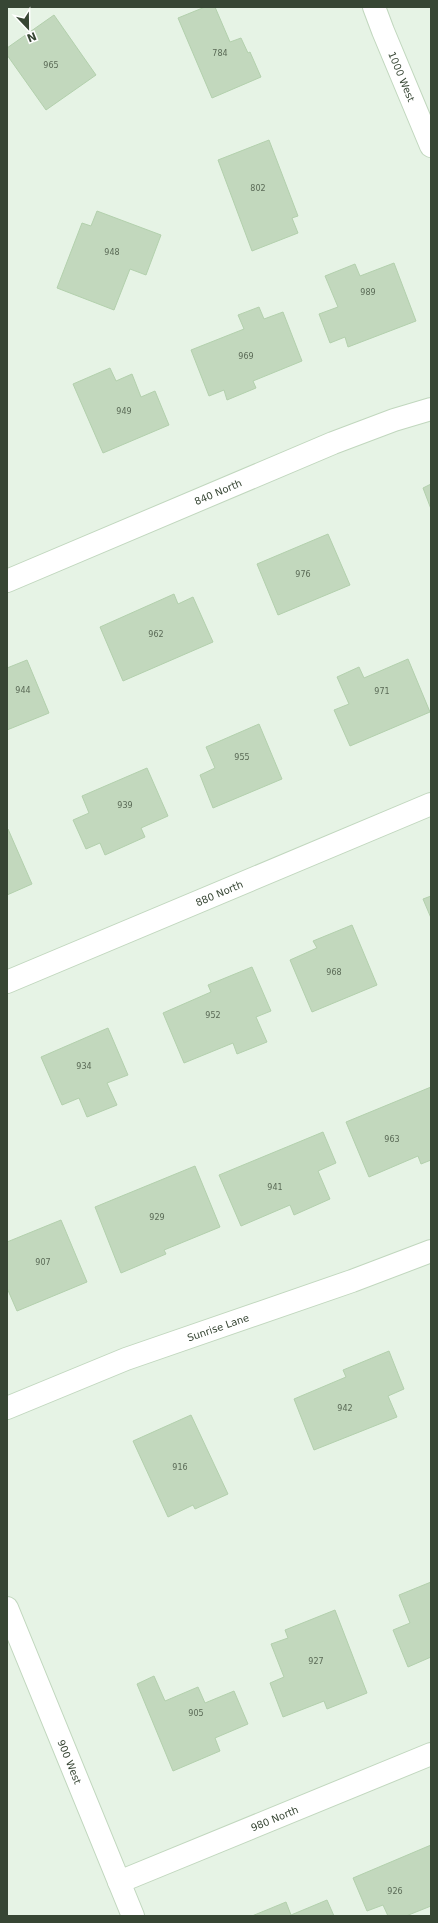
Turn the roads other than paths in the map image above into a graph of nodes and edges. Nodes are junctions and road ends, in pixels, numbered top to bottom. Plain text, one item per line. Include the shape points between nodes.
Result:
1 (374, 7) edge
2 (431, 146) edge
3 (431, 409) edge
4 (7, 581) edge
5 (431, 804) edge
6 (7, 982) edge
7 (431, 1251) edge
8 (7, 1408) edge
9 (7, 1608) edge
10 (431, 1754) edge
11 (119, 1882) junction
12 (133, 1916) edge

1 - 2 street, 1000 West
3 - 4 street, 840 North via 333,443
5 - 6 street, 880 North
7 - 8 street, Sunrise Lane via 126,1359
9 - 11 street, 900 West
10 - 11 street, 980 North
11 - 12 street, 900 West

